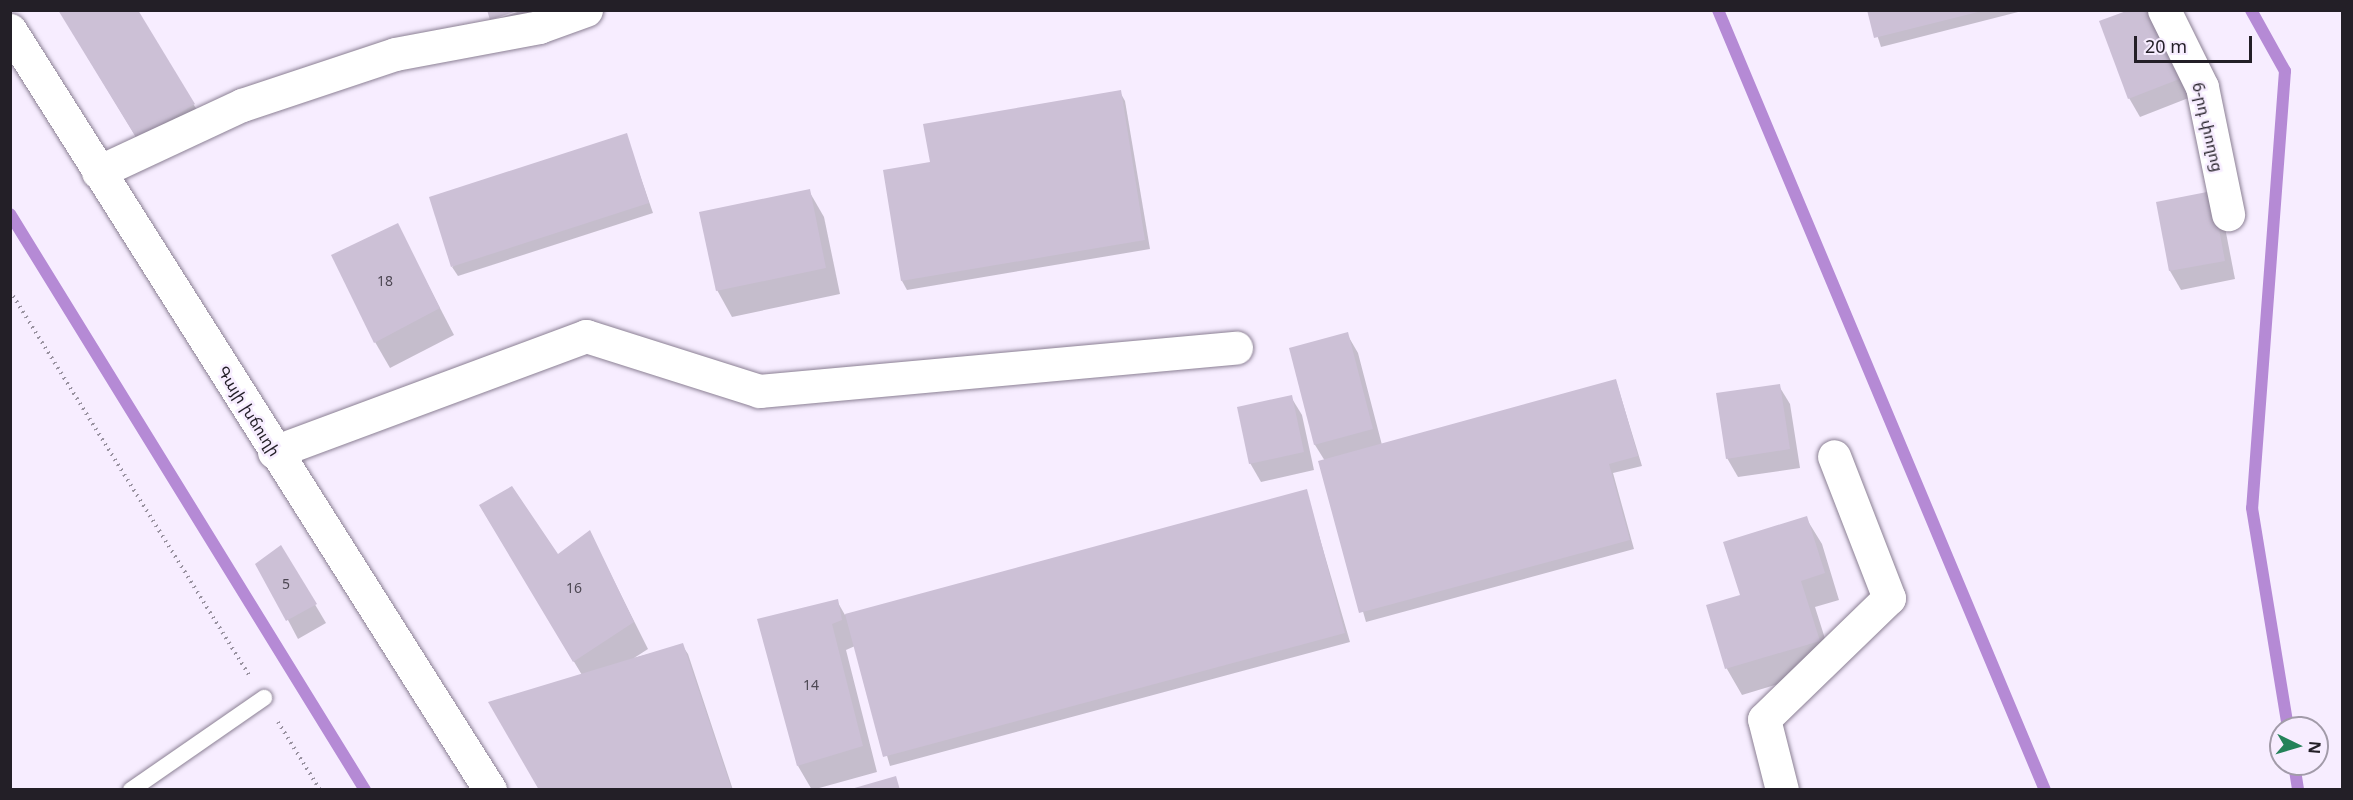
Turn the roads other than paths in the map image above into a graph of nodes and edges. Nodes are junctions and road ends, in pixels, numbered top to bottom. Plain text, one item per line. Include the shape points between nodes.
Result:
1 (586, 10) edge
2 (2164, 10) edge
3 (10, 30) edge
4 (98, 172) junction
5 (2228, 214) dead end
6 (1236, 348) dead end
7 (274, 452) junction
8 (1834, 456) dead end
9 (264, 698) road end
10 (131, 789) edge
11 (490, 789) edge
12 (1782, 789) edge

1 - 4 street via 539,27 395,54 242,105
2 - 5 street, 6-րդ փողոց via 2202,87
3 - 4 street, Գայի խճուղի
4 - 7 street, Գայի խճուղի
6 - 7 street via 759,391 586,336
7 - 11 street, Գայի խճուղի
8 - 12 street via 1889,598 1764,718
9 - 10 lane

